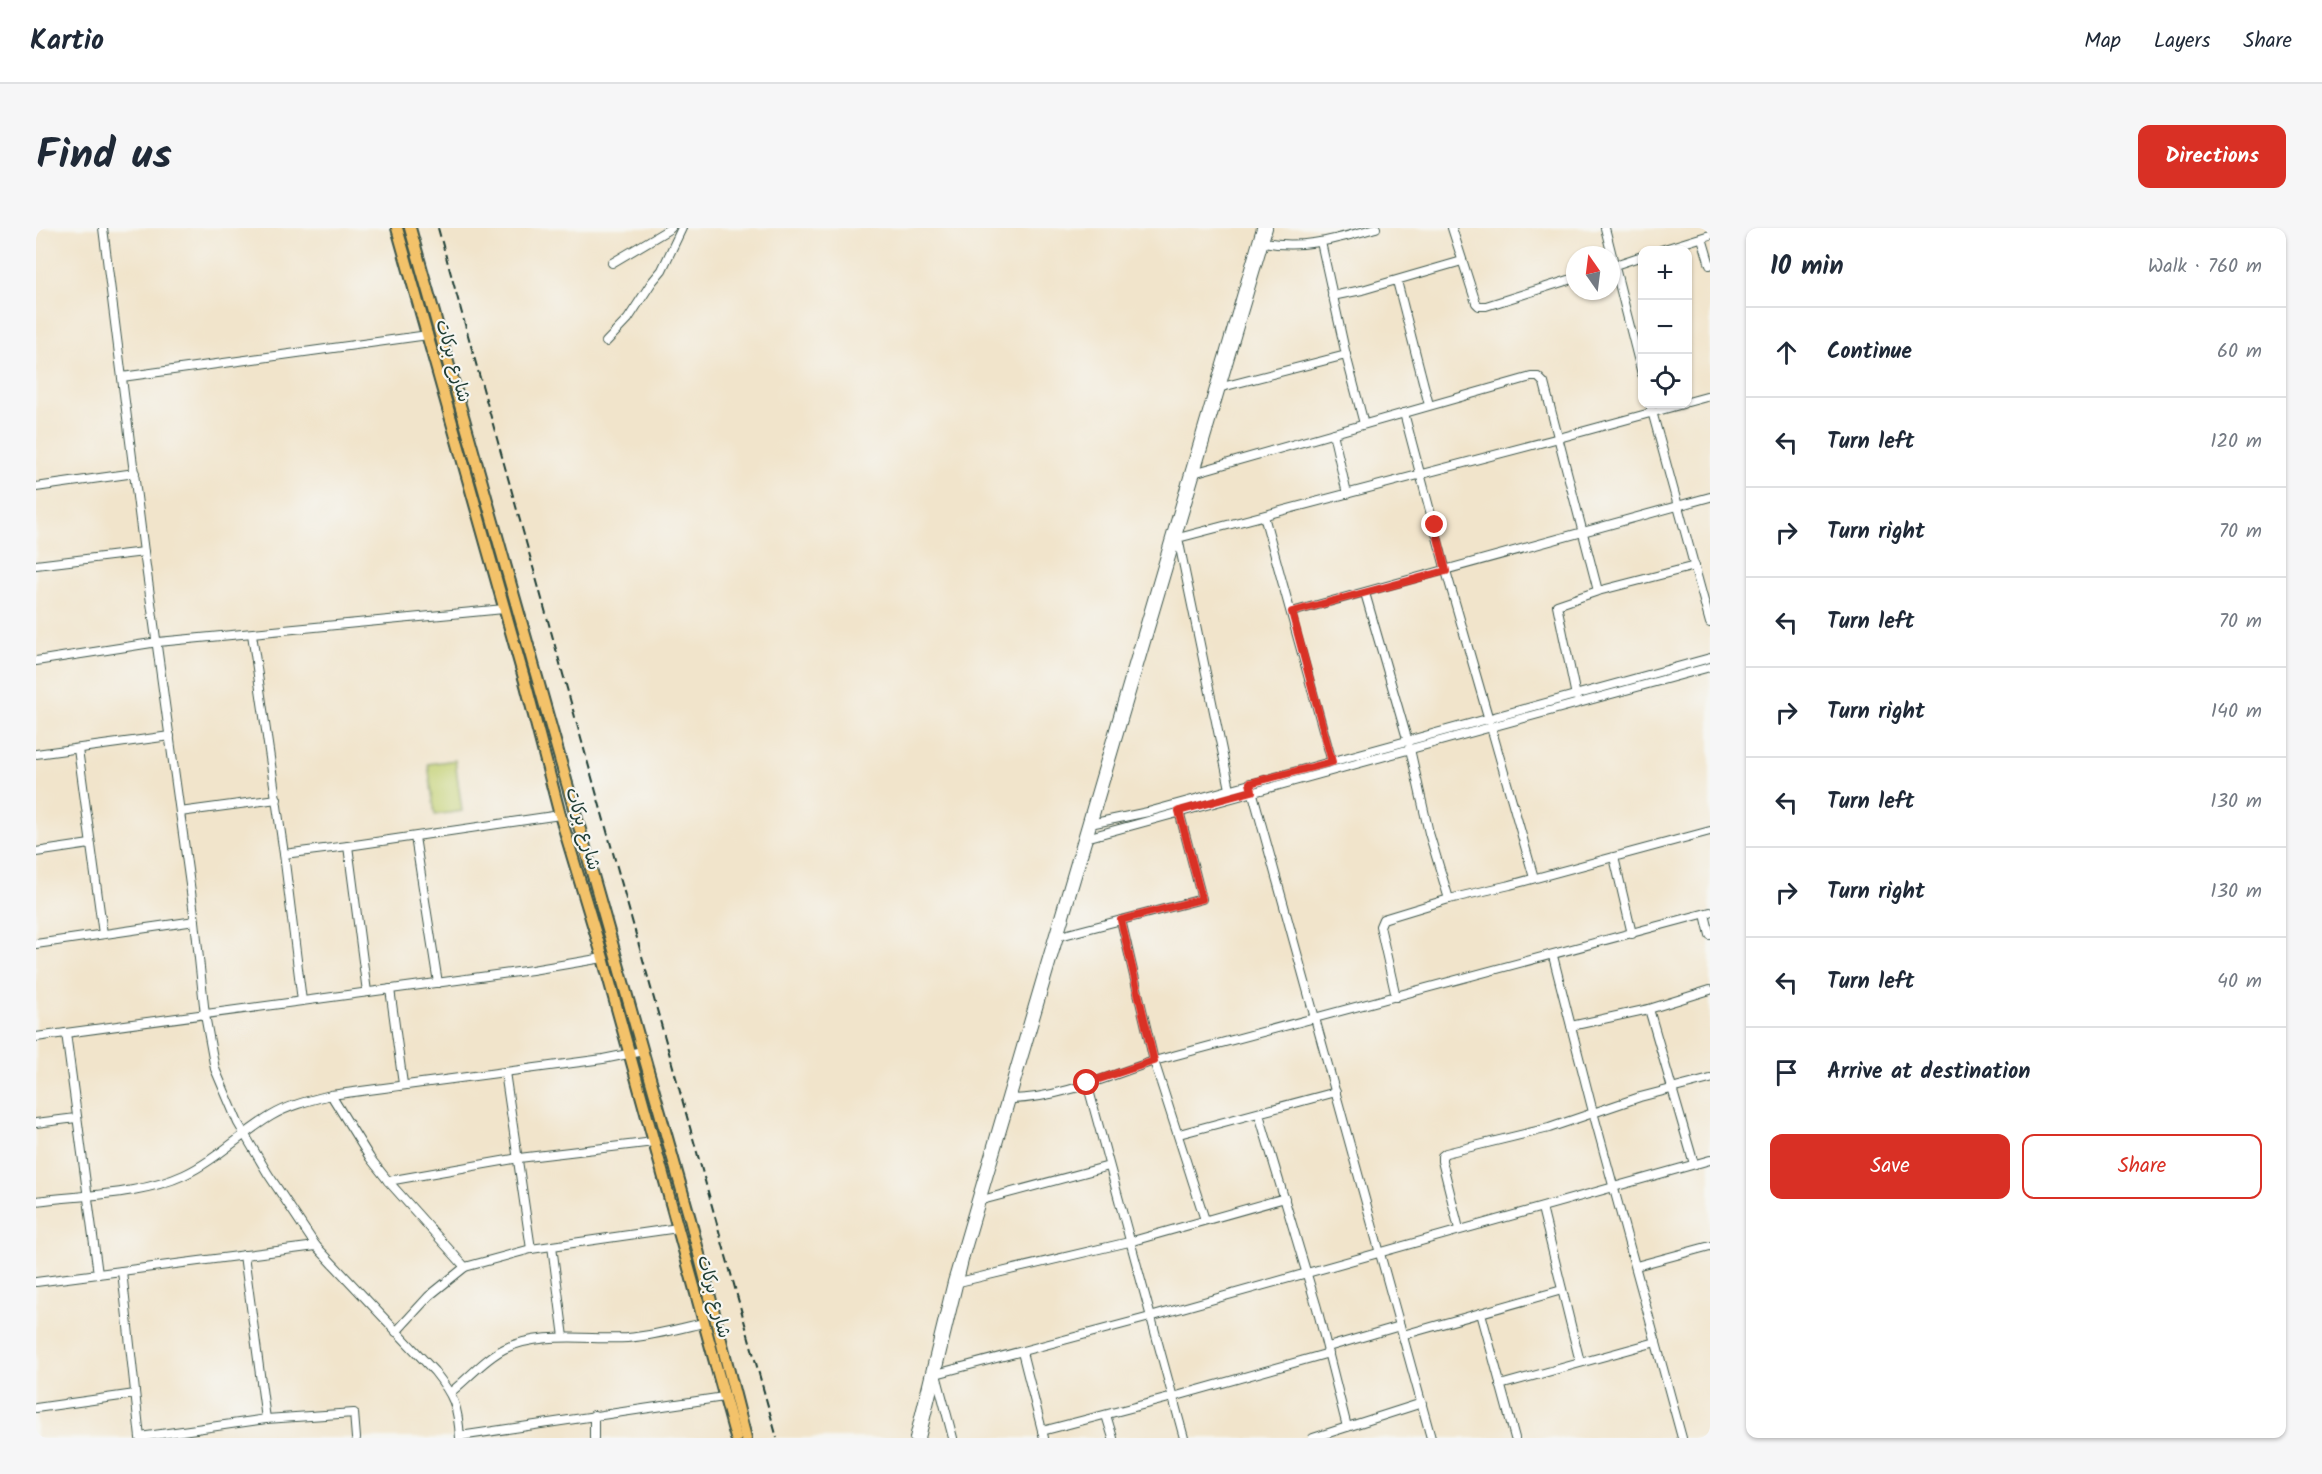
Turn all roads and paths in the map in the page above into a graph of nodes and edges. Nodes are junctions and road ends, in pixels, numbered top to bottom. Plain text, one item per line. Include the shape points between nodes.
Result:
1 (103, 228) edge
2 (397, 228) edge
3 (410, 228) edge
4 (671, 228) edge
5 (682, 228) edge
6 (1261, 228) edge
7 (1268, 228) edge
8 (1376, 228) edge
9 (1452, 228) edge
10 (1605, 228) edge
11 (1706, 236) edge
12 (1264, 242) junction
13 (1321, 242) junction
14 (1609, 246) edge
15 (1674, 246) edge
16 (1638, 257) edge
17 (1462, 261) junction
18 (612, 262) dead end
19 (1620, 264) edge
20 (1710, 265) edge
21 (1397, 281) junction
22 (1566, 281) edge
23 (1620, 292) edge
24 (1332, 296) junction
25 (428, 335) junction
26 (606, 342) dead end
27 (1346, 355) junction
28 (1638, 359) edge
29 (122, 376) junction
30 (1222, 387) junction
31 (1710, 396) edge
32 (1692, 401) edge
33 (1429, 405) junction
34 (1651, 408) edge
35 (1404, 413) junction
36 (1364, 424) junction
37 (1333, 433) junction
38 (1559, 438) junction
39 (1197, 472) junction
40 (135, 473) junction
41 (1421, 474) junction
42 (36, 487) edge
43 (1347, 494) junction
44 (1710, 497) edge
45 (1678, 504) junction
46 (1264, 516) junction
47 (1583, 531) junction
48 (1178, 538) junction
49 (144, 552) junction
50 (36, 565) edge
51 (1695, 566) junction
52 (1446, 571) junction
53 (1598, 591) junction
54 (1365, 593) junction
55 (504, 609) junction
56 (1292, 612) junction
57 (1710, 623) edge
58 (252, 634) junction
59 (158, 642) junction
60 (1710, 658) edge
61 (36, 661) edge
62 (1710, 667) edge
63 (1576, 696) junction
64 (1490, 723) junction
65 (170, 736) junction
66 (1409, 746) junction
67 (78, 749) junction
68 (36, 754) edge
69 (1332, 762) junction
70 (1251, 787) junction
71 (1230, 789) junction
72 (277, 799) junction
73 (1179, 811) junction
74 (180, 812) junction
75 (560, 815) junction
76 (1089, 824) junction
77 (1710, 831) edge
78 (415, 837) junction
79 (1085, 838) junction
80 (90, 844) junction
81 (348, 846) junction
82 (36, 852) edge
83 (284, 854) junction
84 (1614, 857) junction
85 (1533, 878) junction
86 (1449, 899) junction
87 (1708, 913) edge
88 (1121, 920) junction
89 (195, 921) junction
90 (103, 934) junction
91 (1632, 934) junction
92 (1710, 934) edge
93 (1060, 936) junction
94 (36, 944) edge
95 (1553, 956) junction
96 (603, 958) junction
97 (438, 983) junction
98 (390, 989) junction
99 (1710, 990) edge
100 (367, 992) junction
101 (1396, 997) junction
102 (302, 1001) junction
103 (1649, 1009) junction
104 (205, 1015) junction
105 (1316, 1018) junction
106 (1571, 1026) junction
107 (66, 1033) junction
108 (36, 1037) edge
109 (643, 1051) junction
110 (629, 1054) junction
111 (1154, 1061) junction
112 (505, 1072) junction
113 (1710, 1079) edge
114 (1087, 1083) junction
115 (403, 1084) junction
116 (1673, 1089) junction
117 (1336, 1092) junction
118 (331, 1095) junction
119 (1012, 1099) junction
120 (1593, 1112) junction
121 (1259, 1114) junction
122 (76, 1118) junction
123 (36, 1123) edge
124 (1179, 1134) junction
125 (245, 1136) junction
126 (654, 1142) junction
127 (519, 1158) junction
128 (1710, 1160) edge
129 (1694, 1164) junction
130 (1109, 1166) junction
131 (387, 1181) junction
132 (1614, 1189) junction
133 (88, 1194) junction
134 (1285, 1198) junction
135 (982, 1200) junction
136 (36, 1202) edge
137 (1542, 1208) junction
138 (1205, 1220) junction
139 (678, 1228) junction
140 (1459, 1230) junction
141 (1129, 1242) junction
142 (316, 1246) junction
143 (552, 1246) junction
144 (1710, 1246) edge
145 (531, 1249) junction
146 (1380, 1253) junction
147 (244, 1255) junction
148 (1636, 1266) junction
149 (465, 1267) junction
150 (122, 1271) junction
151 (99, 1274) junction
152 (1307, 1274) junction
153 (36, 1282) edge
154 (959, 1282) junction
155 (1562, 1290) junction
156 (1481, 1313) junction
157 (1150, 1317) junction
158 (703, 1323) junction
159 (1401, 1330) junction
160 (396, 1332) junction
161 (564, 1337) junction
162 (1656, 1342) junction
163 (1329, 1350) junction
164 (1022, 1352) junction
165 (1580, 1362) junction
166 (936, 1374) junction
167 (1500, 1385) junction
168 (452, 1392) junction
169 (135, 1394) junction
170 (724, 1397) junction
171 (1173, 1397) junction
172 (1422, 1403) junction
173 (36, 1408) edge
174 (924, 1409) junction
175 (594, 1415) junction
176 (1106, 1415) junction
177 (266, 1419) junction
178 (1347, 1427) junction
179 (1043, 1435) edge
180 (140, 1437) edge
181 (460, 1437) edge
182 (356, 1438) edge
183 (594, 1438) edge
184 (736, 1438) edge
185 (746, 1438) edge
186 (914, 1438) edge
187 (921, 1438) edge
188 (953, 1438) edge
189 (1113, 1438) edge
190 (1184, 1438) edge
191 (1313, 1438) edge
192 (1431, 1438) edge
193 (1515, 1438) edge
194 (1682, 1438) edge

1 - 29 street
2 - 25 main road, شارع بركات
3 - 109 main road, شارع بركات
4 - 18 street
5 - 26 street via 662,270 624,325
6 - 76 street
7 - 12 street
8 - 13 street
9 - 17 street
10 - 14 street
11 - 15 street
11 - 20 street
12 - 13 street via 1290,246
12 - 30 street
13 - 24 street
16 - 19 street
17 - 21 street
17 - 22 street via 1479,306
21 - 24 street
21 - 33 street
23 - 28 street
24 - 27 street
25 - 29 street
25 - 55 main road, شارع بركات
27 - 30 street
27 - 36 street
29 - 40 street
30 - 39 street
31 - 32 street
33 - 35 street
33 - 38 street via 1538,377 1544,383
34 - 38 street
34 - 45 street
35 - 36 street
35 - 41 street
36 - 37 street
37 - 39 street
37 - 43 street
38 - 41 street
38 - 47 street
39 - 48 street
40 - 42 street
40 - 49 street
41 - 43 street
41 - 52 street
43 - 46 street
44 - 45 street
45 - 47 street
45 - 51 street
46 - 48 street
46 - 56 street
47 - 52 street
47 - 53 street
48 - 71 street
48 - 76 street
49 - 50 street
49 - 59 street
51 - 53 street
51 - 57 street
52 - 54 street
52 - 64 street
53 - 63 street via 1557,605
54 - 56 street
54 - 66 street
55 - 58 street
55 - 75 main road, شارع بركات
56 - 69 street
58 - 59 street
58 - 72 street
59 - 61 street
59 - 65 street
60 - 63 street
62 - 64 street
63 - 64 street
64 - 66 street
64 - 85 street
65 - 67 street
65 - 74 street
66 - 69 street
66 - 70 street
66 - 86 street
67 - 68 street
67 - 80 street
69 - 70 street
70 - 71 street
70 - 73 street
70 - 105 street
71 - 76 street
72 - 74 street
72 - 83 street
73 - 79 street
73 - 88 street via 1202,899
74 - 89 street
75 - 78 street
75 - 96 main road, شارع بركات
76 - 79 street
77 - 84 street
78 - 81 street
78 - 97 street
79 - 93 street
79 - 174 street via 951,1282
80 - 82 street
80 - 90 street
81 - 83 street
81 - 100 street
83 - 102 street
84 - 85 street
84 - 91 street
85 - 86 street
86 - 101 street via 1380,922
87 - 91 street
87 - 92 street
88 - 93 street
88 - 111 street
89 - 90 street
89 - 104 street
90 - 94 street
91 - 95 street
93 - 119 street
95 - 101 street
95 - 106 street
96 - 97 street
96 - 110 main road, شارع بركات
97 - 98 street
98 - 100 street
98 - 115 street
99 - 103 street
100 - 102 street
101 - 105 street
102 - 104 street
103 - 106 street
103 - 116 street
104 - 107 street
104 - 125 street via 215,1069
105 - 111 street
105 - 117 street
106 - 120 street
107 - 108 street
107 - 122 street
109 - 110 street
109 - 185 main road, شارع بركات
110 - 112 street
110 - 126 main road, شارع بركات
111 - 114 street
111 - 124 street
112 - 115 street
112 - 127 street
113 - 116 street
114 - 119 street via 1027,1099
114 - 130 street
115 - 118 street
116 - 120 street
116 - 129 street
117 - 121 street
117 - 146 street
118 - 125 street via 299,1103 271,1116
118 - 131 street
119 - 135 street
120 - 132 street
120 - 140 street via 1549,1128 1442,1156
121 - 124 street
121 - 134 street
122 - 123 street
122 - 133 street
124 - 138 street
125 - 133 street via 184,1175 156,1185
125 - 142 street
126 - 127 street
126 - 139 main road, شارع بركات
127 - 131 street
127 - 145 street
128 - 129 street
129 - 132 street
130 - 135 street
130 - 141 street
131 - 149 street
132 - 137 street
132 - 148 street
133 - 136 street
133 - 151 street
134 - 138 street
134 - 152 street
135 - 154 street
137 - 140 street
137 - 155 street
138 - 141 street
139 - 143 street
139 - 158 main road, شارع بركات
140 - 146 street
141 - 154 street
141 - 157 street
142 - 147 street
142 - 160 street
143 - 145 street
143 - 161 street
144 - 148 street
145 - 149 street
146 - 152 street
146 - 159 street
147 - 150 street
147 - 177 street
148 - 162 street
149 - 160 street via 429,1296
150 - 151 street
150 - 169 street
151 - 153 street
152 - 157 street
152 - 163 street
154 - 166 street
155 - 156 street
155 - 165 street
156 - 159 street
156 - 167 street
157 - 164 street
157 - 171 street
158 - 161 street via 649,1336
158 - 170 main road, شارع بركات
159 - 163 street
159 - 172 street
160 - 168 street
161 - 168 street via 507,1348
162 - 165 street
162 - 194 street
163 - 171 street
163 - 178 street
164 - 166 street
164 - 179 street
165 - 167 street
166 - 174 street
166 - 188 street
167 - 193 street
168 - 181 street
169 - 173 street
169 - 180 street
170 - 175 street
170 - 184 main road, شارع بركات
171 - 176 street
171 - 190 street
172 - 178 street
172 - 192 street
174 - 186 street
174 - 187 street
175 - 181 street
175 - 183 street
176 - 179 street
176 - 189 street
177 - 180 street
177 - 182 street via 354,1413
178 - 191 street

